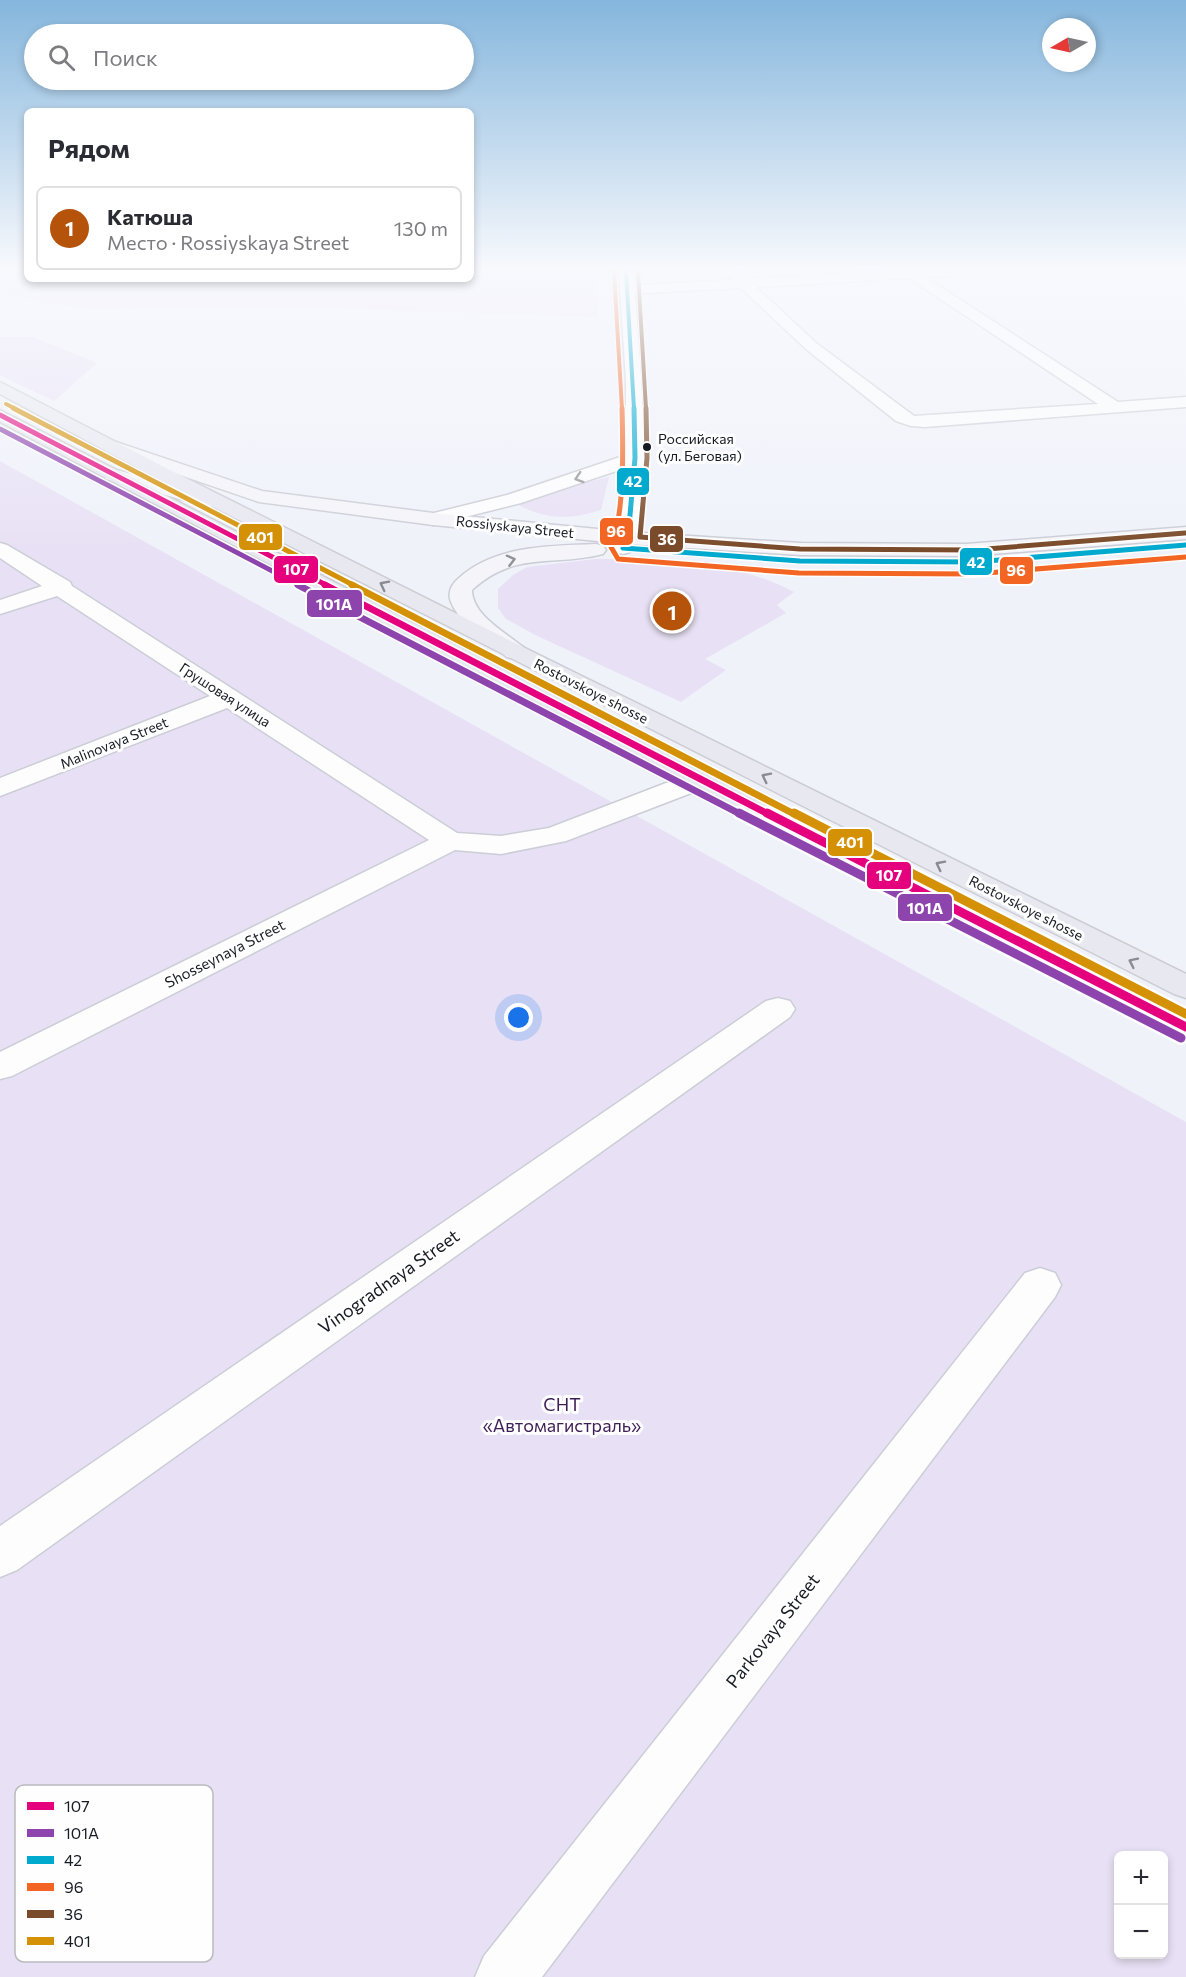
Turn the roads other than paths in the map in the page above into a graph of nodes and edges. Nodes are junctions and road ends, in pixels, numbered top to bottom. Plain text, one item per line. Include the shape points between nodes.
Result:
1 (633, 363) edge
2 (833, 363) edge
3 (1048, 363) edge
4 (0, 387) edge
5 (1186, 402) edge
6 (1116, 408) junction
7 (0, 415) edge
8 (106, 444) junction
9 (634, 458) junction
10 (113, 475) junction
11 (221, 503) junction
12 (433, 519) junction
13 (1186, 533) edge
14 (625, 543) junction
15 (1186, 545) edge
16 (0, 549) edge
17 (62, 587) junction
18 (0, 607) edge
19 (515, 652) junction
20 (229, 698) junction
21 (702, 779) junction
22 (0, 788) edge
23 (450, 841) junction
24 (1186, 987) edge
25 (778, 1009) dead end
26 (1186, 1027) edge
27 (0, 1067) edge
28 (1040, 1285) dead end
29 (0, 1554) edge
30 (506, 1977) edge

1 - 9 street
2 - 6 street via 911,421
3 - 6 street
4 - 8 highway, Rostovskoye shosse
5 - 6 street
7 - 10 highway, Rostovskoye shosse
8 - 11 highway, Rostovskoye shosse
8 - 12 main road, Rossiyskaya Street via 259,496
9 -> 12 street via 514,500
9 - 14 street
10 - 11 main road, Rossiyskaya Street
10 - 21 highway, Rostovskoye shosse
11 - 14 main road, Rossiyskaya Street via 540,541
19 -> 11 highway, Rostovskoye shosse
12 - 14 main road, Rossiyskaya Street
13 - 14 main road, Rossiyskaya Street via 966,550
14 - 15 main road, Rossiyskaya Street via 800,561 974,562
19 -> 14 main road via 470,614 461,601 462,588 471,577 514,559
16 - 17 street, Грушовая улица
17 - 18 street
17 - 20 street, Грушовая улица
24 -> 19 highway, Rostovskoye shosse
20 - 22 street, Malinovaya Street
20 - 23 street, Грушовая улица
21 - 23 street via 556,835 501,845
21 - 26 highway, Rostovskoye shosse
23 - 27 street, Shosseynaya Street
25 - 29 street, Vinogradnaya Street
28 - 30 street, Parkovaya Street

